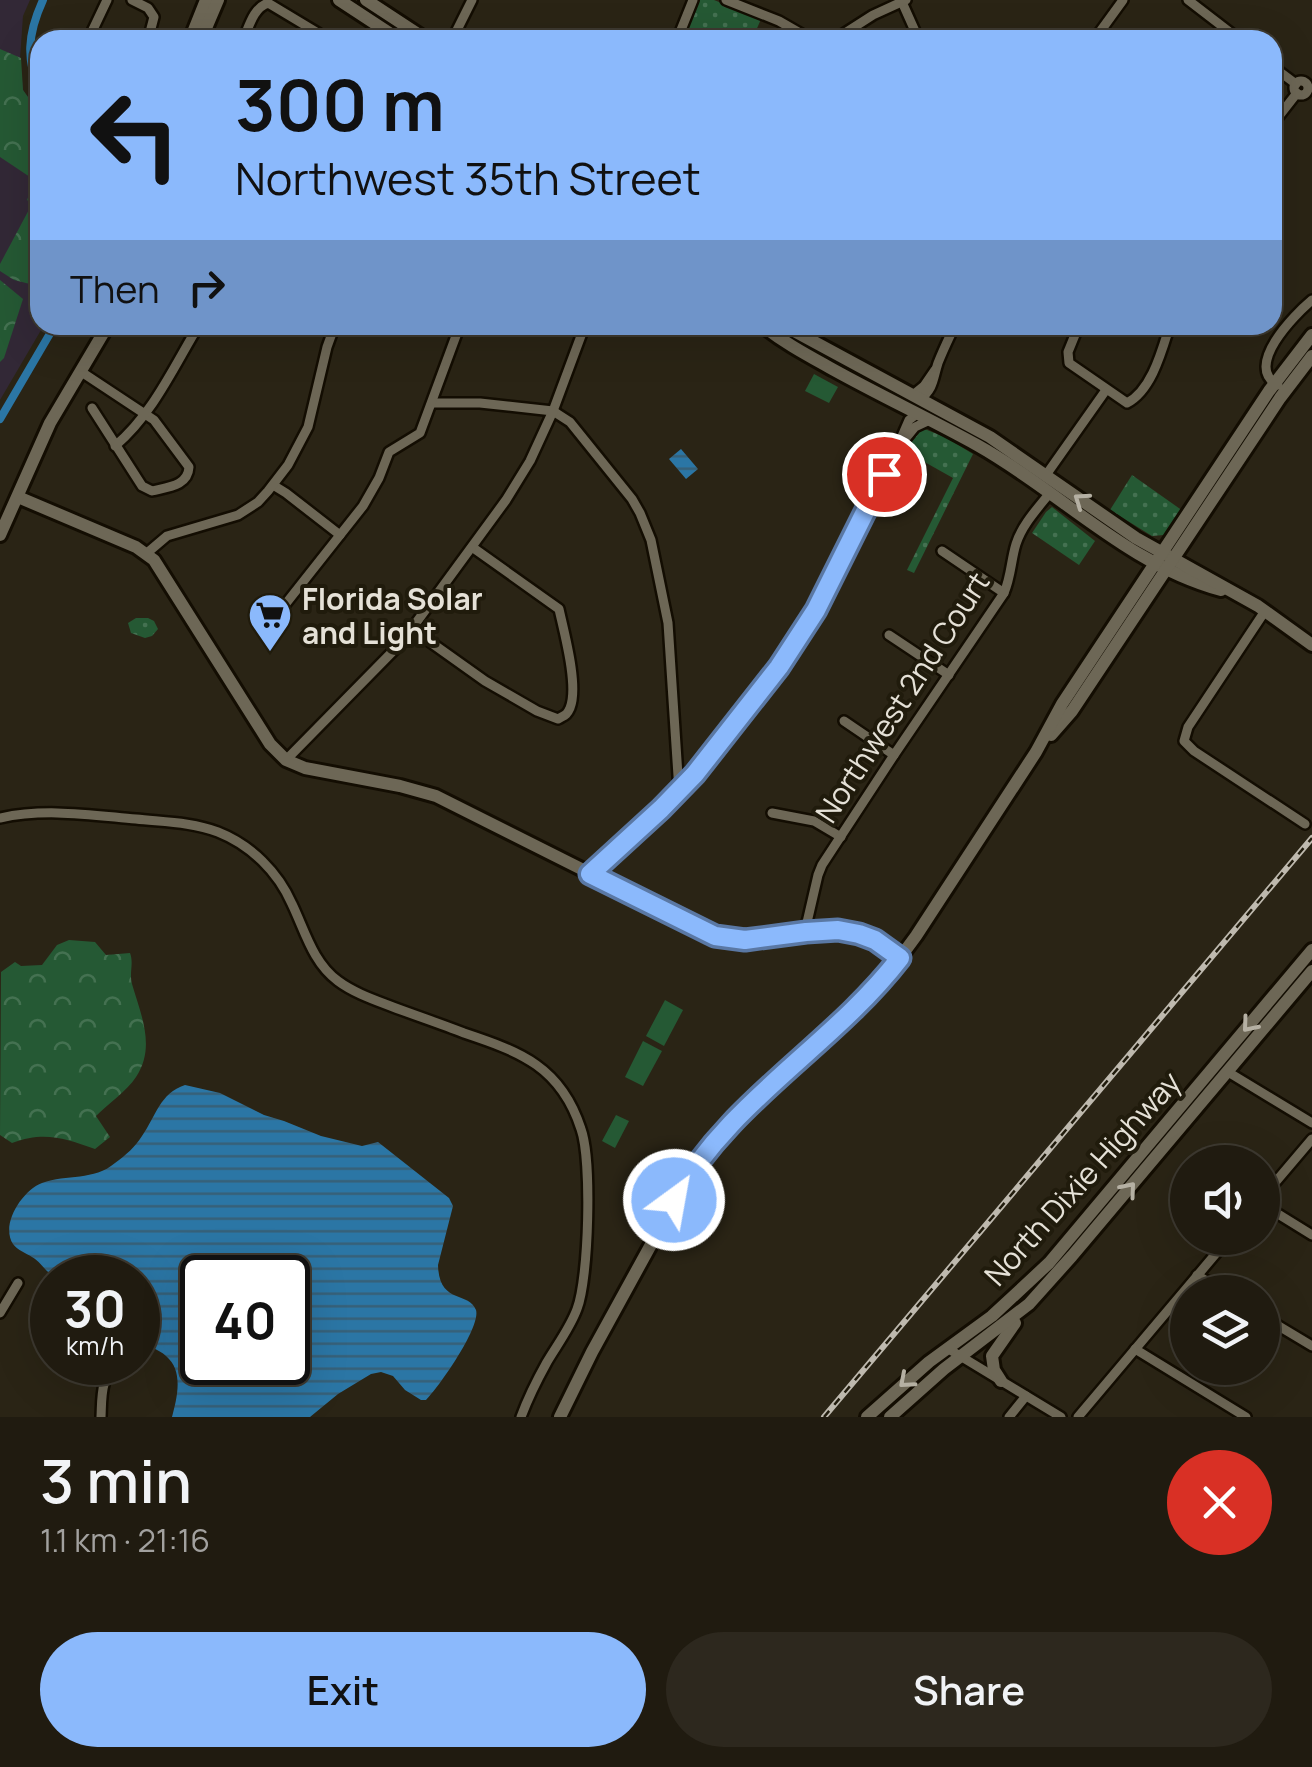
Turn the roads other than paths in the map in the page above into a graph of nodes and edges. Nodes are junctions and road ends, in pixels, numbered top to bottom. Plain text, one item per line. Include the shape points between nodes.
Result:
1 (107, 0) edge
2 (132, 0) edge
3 (206, 0) edge
4 (218, 0) edge
5 (339, 0) edge
6 (366, 0) edge
7 (472, 0) edge
8 (693, 0) edge
9 (726, 0) edge
10 (1123, 0) edge
11 (1188, 0) edge
12 (904, 1) edge
13 (370, 20) junction
14 (93, 30) edge
15 (150, 30) edge
16 (194, 30) edge
17 (205, 30) edge
18 (247, 30) edge
19 (313, 30) edge
20 (385, 30) edge
21 (392, 30) edge
22 (412, 30) edge
23 (457, 30) edge
24 (681, 30) edge
25 (795, 30) edge
26 (850, 30) edge
27 (915, 30) edge
28 (1101, 30) edge
29 (1227, 30) edge
30 (1282, 74) edge
31 (1303, 91) edge
32 (1282, 114) edge
33 (1312, 300) edge
34 (1282, 333) edge
35 (102, 335) edge
36 (193, 335) edge
37 (331, 335) edge
38 (456, 335) edge
39 (581, 335) edge
40 (786, 335) edge
41 (790, 335) edge
42 (951, 335) edge
43 (1075, 335) edge
44 (1166, 335) edge
45 (1281, 335) edge
46 (1312, 335) edge
47 (1312, 356) edge
48 (80, 371) junction
49 (845, 376) junction
50 (1274, 384) junction
51 (1290, 384) junction
52 (1106, 390) junction
53 (916, 397) junction
54 (432, 403) junction
55 (92, 408) dead end
56 (553, 411) junction
57 (146, 413) junction
58 (924, 417) junction
59 (993, 438) junction
60 (116, 446) junction
61 (1046, 475) junction
62 (273, 485) junction
63 (1048, 494) junction
64 (18, 497) junction
65 (0, 535) edge
66 (340, 535) junction
67 (472, 547) junction
68 (942, 551) dead end
69 (147, 553) junction
70 (1164, 562) junction
71 (1004, 593) junction
72 (280, 611) dead end
73 (1265, 611) junction
74 (412, 629) junction
75 (890, 635) dead end
76 (1312, 645) edge
77 (950, 675) junction
78 (844, 721) dead end
79 (894, 755) junction
80 (286, 760) junction
81 (678, 791) junction
82 (772, 813) dead end
83 (0, 818) edge
84 (1304, 824) dead end
85 (841, 837) junction
86 (590, 874) junction
87 (806, 932) junction
88 (1312, 950) edge
89 (900, 958) junction
90 (1312, 972) edge
91 (1228, 1072) junction
92 (1312, 1123) edge
93 (1312, 1139) edge
94 (1280, 1179) edge
95 (1280, 1213) edge
96 (1312, 1234) edge
97 (1215, 1255) edge
98 (1198, 1275) edge
99 (18, 1283) dead end
100 (1030, 1304) junction
101 (1170, 1308) edge
102 (0, 1313) edge
103 (1280, 1327) edge
104 (1312, 1346) edge
105 (947, 1348) junction
106 (1135, 1349) junction
107 (961, 1356) junction
108 (1001, 1381) junction
109 (103, 1385) edge
110 (1026, 1396) junction
111 (101, 1417) edge
112 (521, 1417) edge
113 (560, 1417) edge
114 (867, 1417) edge
115 (890, 1417) edge
116 (1009, 1417) edge
117 (1060, 1417) edge
118 (1078, 1417) edge
119 (1246, 1417) edge

1 - 14 street
2 - 15 street via 154,16
3 - 16 street
4 - 17 street
5 - 13 street
6 - 22 street
7 - 23 street
8 - 24 street
9 - 25 street
10 - 28 street
11 - 29 street
12 - 26 street
12 - 27 street
13 - 20 street
13 - 21 street
18 - 19 street via 268,4
30 - 31 street
31 - 32 street
33 - 34 street
35 - 48 street
36 - 57 street
37 - 62 street via 308,427
38 - 54 street
39 - 56 street
40 - 49 street
41 - 53 street
42 - 53 street via 929,391
43 - 52 street via 1067,358
44 - 52 street via 1137,397 1127,402
45 - 50 street via 1265,370
46 - 50 street
47 - 51 street
48 - 57 street
48 - 64 street
49 - 53 street via 906,400
49 - 58 street
50 - 51 street
50 - 70 street
51 - 70 street
52 - 61 street
53 - 59 street
54 - 56 street
54 - 66 street via 420,433 389,452 372,492
55 - 60 street
56 - 67 street via 516,485
56 - 81 street via 570,422 632,499 651,540 668,624
57 - 60 street
57 - 60 street via 189,474 177,484 147,490
58 - 59 street via 931,412
58 - 63 street
58 - 81 street via 909,420 794,646
59 - 61 street
70 -> 61 street
62 - 66 street
62 - 69 street via 238,515 167,536
63 - 70 street via 1113,539
63 - 71 street, Northwest 2nd Court via 1017,542
64 - 65 street
64 - 69 street
66 - 72 street
67 - 74 street
67 - 74 street via 558,609 570,661 569,711 550,718
68 - 71 street
69 - 80 street
70 - 73 street via 1201,573
70 - 89 street via 1062,704
71 - 77 street, Northwest 2nd Court
73 - 76 street
73 - 84 street via 1183,738
74 - 80 street
75 - 77 street
77 - 79 street, Northwest 2nd Court
78 - 79 street
79 - 85 street, Northwest 2nd Court
80 - 86 street via 436,796
81 - 86 street
82 - 85 street via 814,821
83 - 112 street via 73,814 218,832 275,874 334,978 355,992 514,1050 559,1085 583,1133 586,1158 582,1287 573,1318
85 - 87 street, Northwest 2nd Court via 818,875
86 - 87 street via 715,936 745,940
87 - 89 street via 859,934
88 -> 105 street, North Dixie Highway via 1049,1263
89 - 113 street via 852,1012 743,1109 686,1178
90 - 91 street, North Dixie Highway
91 - 92 street
100 -> 91 street, North Dixie Highway
93 - 94 street
95 - 96 street
97 - 98 street
99 - 102 street
100 - 107 street, North Dixie Highway
100 - 108 street via 994,1351
101 - 106 street
103 - 104 street
105 - 107 street
105 -> 114 street, North Dixie Highway
106 - 118 street
106 - 119 street
107 - 108 street
107 - 115 street, North Dixie Highway
108 - 110 street
109 - 111 street
110 - 116 street
110 - 117 street

